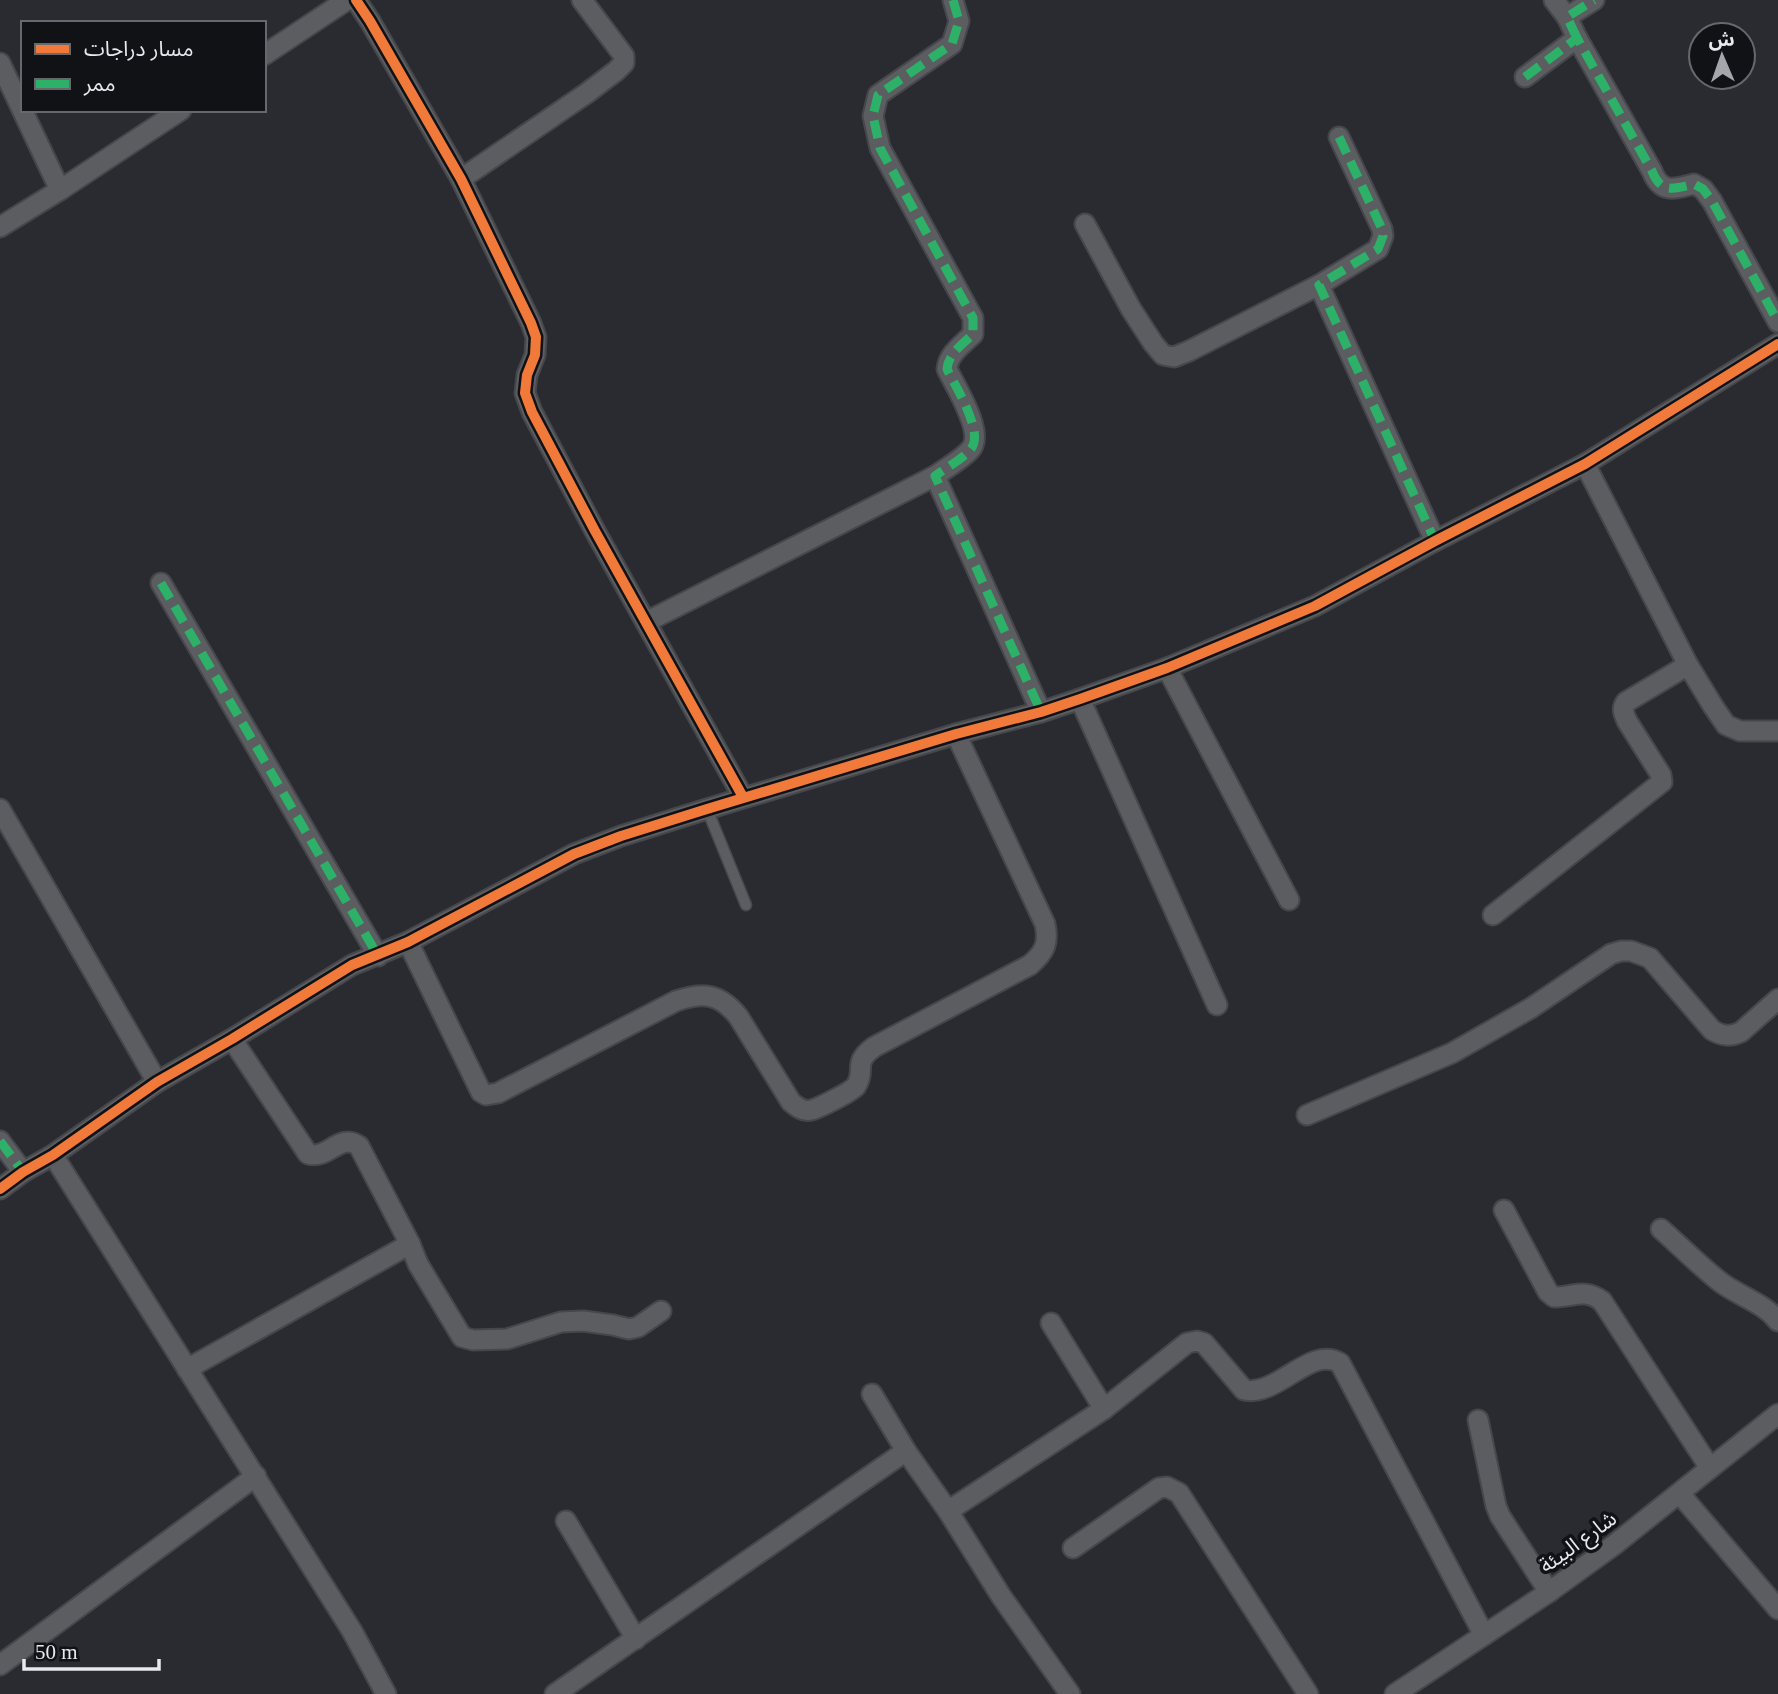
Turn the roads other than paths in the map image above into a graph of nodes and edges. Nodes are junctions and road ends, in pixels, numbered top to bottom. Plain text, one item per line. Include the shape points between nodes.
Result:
1 (347, 0) edge
2 (356, 0) edge
3 (582, 0) edge
4 (953, 0) edge
5 (1554, 0) edge
6 (1594, 0) edge
7 (1567, 18) junction
8 (1577, 37) junction
9 (266, 54) edge
10 (0, 63) edge
11 (1525, 77) dead end
12 (21, 107) edge
13 (23, 112) edge
14 (178, 112) edge
15 (1339, 137) dead end
16 (461, 178) junction
17 (60, 190) junction
18 (1085, 224) dead end
19 (0, 227) edge
20 (1319, 285) junction
21 (1778, 322) edge
22 (1778, 344) edge
23 (1586, 464) junction
24 (935, 476) junction
25 (1435, 541) junction
26 (161, 583) dead end
27 (646, 622) junction
28 (1688, 664) junction
29 (1167, 668) junction
30 (1080, 699) junction
31 (1041, 712) junction
32 (1778, 717) edge
33 (1756, 731) junction
34 (1778, 731) edge
35 (956, 734) junction
36 (743, 797) junction
37 (0, 809) edge
38 (707, 809) junction
39 (1289, 900) dead end
40 (746, 905) dead end
41 (1493, 915) dead end
42 (408, 943) junction
43 (378, 956) junction
44 (1778, 999) edge
45 (1217, 1005) dead end
46 (232, 1039) junction
47 (157, 1082) junction
48 (1307, 1115) dead end
49 (0, 1141) edge
50 (53, 1155) junction
51 (23, 1172) junction
52 (0, 1189) edge
53 (1503, 1210) dead end
54 (1661, 1229) dead end
55 (410, 1244) junction
56 (661, 1311) dead end
57 (1778, 1321) edge
58 (1051, 1323) dead end
59 (187, 1368) junction
60 (872, 1394) dead end
61 (1104, 1409) junction
62 (1778, 1414) edge
63 (1478, 1420) dead end
64 (906, 1451) junction
65 (1710, 1468) junction
66 (256, 1476) junction
67 (1680, 1493) junction
68 (948, 1511) junction
69 (566, 1521) dead end
70 (1073, 1548) dead end
71 (1549, 1592) junction
72 (1778, 1609) edge
73 (1484, 1635) junction
74 (636, 1639) junction
75 (0, 1665) edge
76 (386, 1694) edge
77 (555, 1694) edge
78 (1070, 1694) edge
79 (1308, 1694) edge
80 (1395, 1694) edge

1 - 9 street
2 - 16 street
3 - 16 street via 624,55 624,63
4 - 24 street via 959,21 952,44 878,95 873,116 880,148 972,318 973,334 951,357 947,369 973,422 975,439 972,448
5 - 7 street
6 - 7 street
7 - 8 street
8 - 11 street
8 - 21 street via 1656,182 1666,188 1694,184 1703,189
10 - 12 street
13 - 17 street
14 - 17 street
15 - 20 street via 1383,236 1378,249
16 - 27 street via 536,337 525,393 532,412
17 - 19 street
18 - 20 street via 1153,344 1163,355 1174,358
20 - 25 street
22 - 23 street
23 - 25 street
23 - 28 street
24 - 27 street
24 - 31 street
25 - 29 street via 1315,606
26 - 43 street
27 - 36 street
28 - 33 street via 1726,725
28 - 41 street via 1624,705 1627,721 1662,782
29 - 30 street
29 - 39 street
30 - 31 street
30 - 45 street
31 - 35 street
32 - 33 street
33 - 34 street
35 - 36 street
35 - 42 street via 1045,923 1046,944 1030,965 874,1047 860,1061 854,1090 811,1110 799,1109 791,1102 729,1005 711,996 695,995 486,1095
36 - 38 street
37 - 47 street
38 - 40 lane
38 - 42 street via 574,853
42 - 43 street
43 - 46 street via 352,965
44 - 48 street via 1741,1032 1718,1034 1650,958 1621,951 1452,1053
46 - 47 street
46 - 55 street via 308,1154 322,1154 345,1141 359,1146
47 - 50 street
49 - 51 street
50 - 51 street
50 - 59 street
51 - 52 street
53 - 65 street via 1548,1292 1554,1297 1586,1293 1602,1301
54 - 57 street via 1718,1281
55 - 56 street via 462,1337 473,1340 507,1339 561,1322 629,1329
55 - 59 street
58 - 61 street
59 - 66 street
60 - 64 street
61 - 68 street
61 - 73 street via 1187,1343 1205,1343 1244,1391 1253,1392 1316,1360 1334,1359
62 - 65 street, شارع البيئة
63 - 71 street via 1500,1516
64 - 68 street
64 - 74 street
65 - 67 street, شارع البيئة
66 - 75 street
66 - 76 street
67 - 71 street, شارع البيئة
67 - 72 street
68 - 78 street
69 - 74 street
70 - 79 street via 1159,1488 1174,1489
71 - 73 street, شارع البيئة
73 - 80 street, شارع البيئة
74 - 77 street

